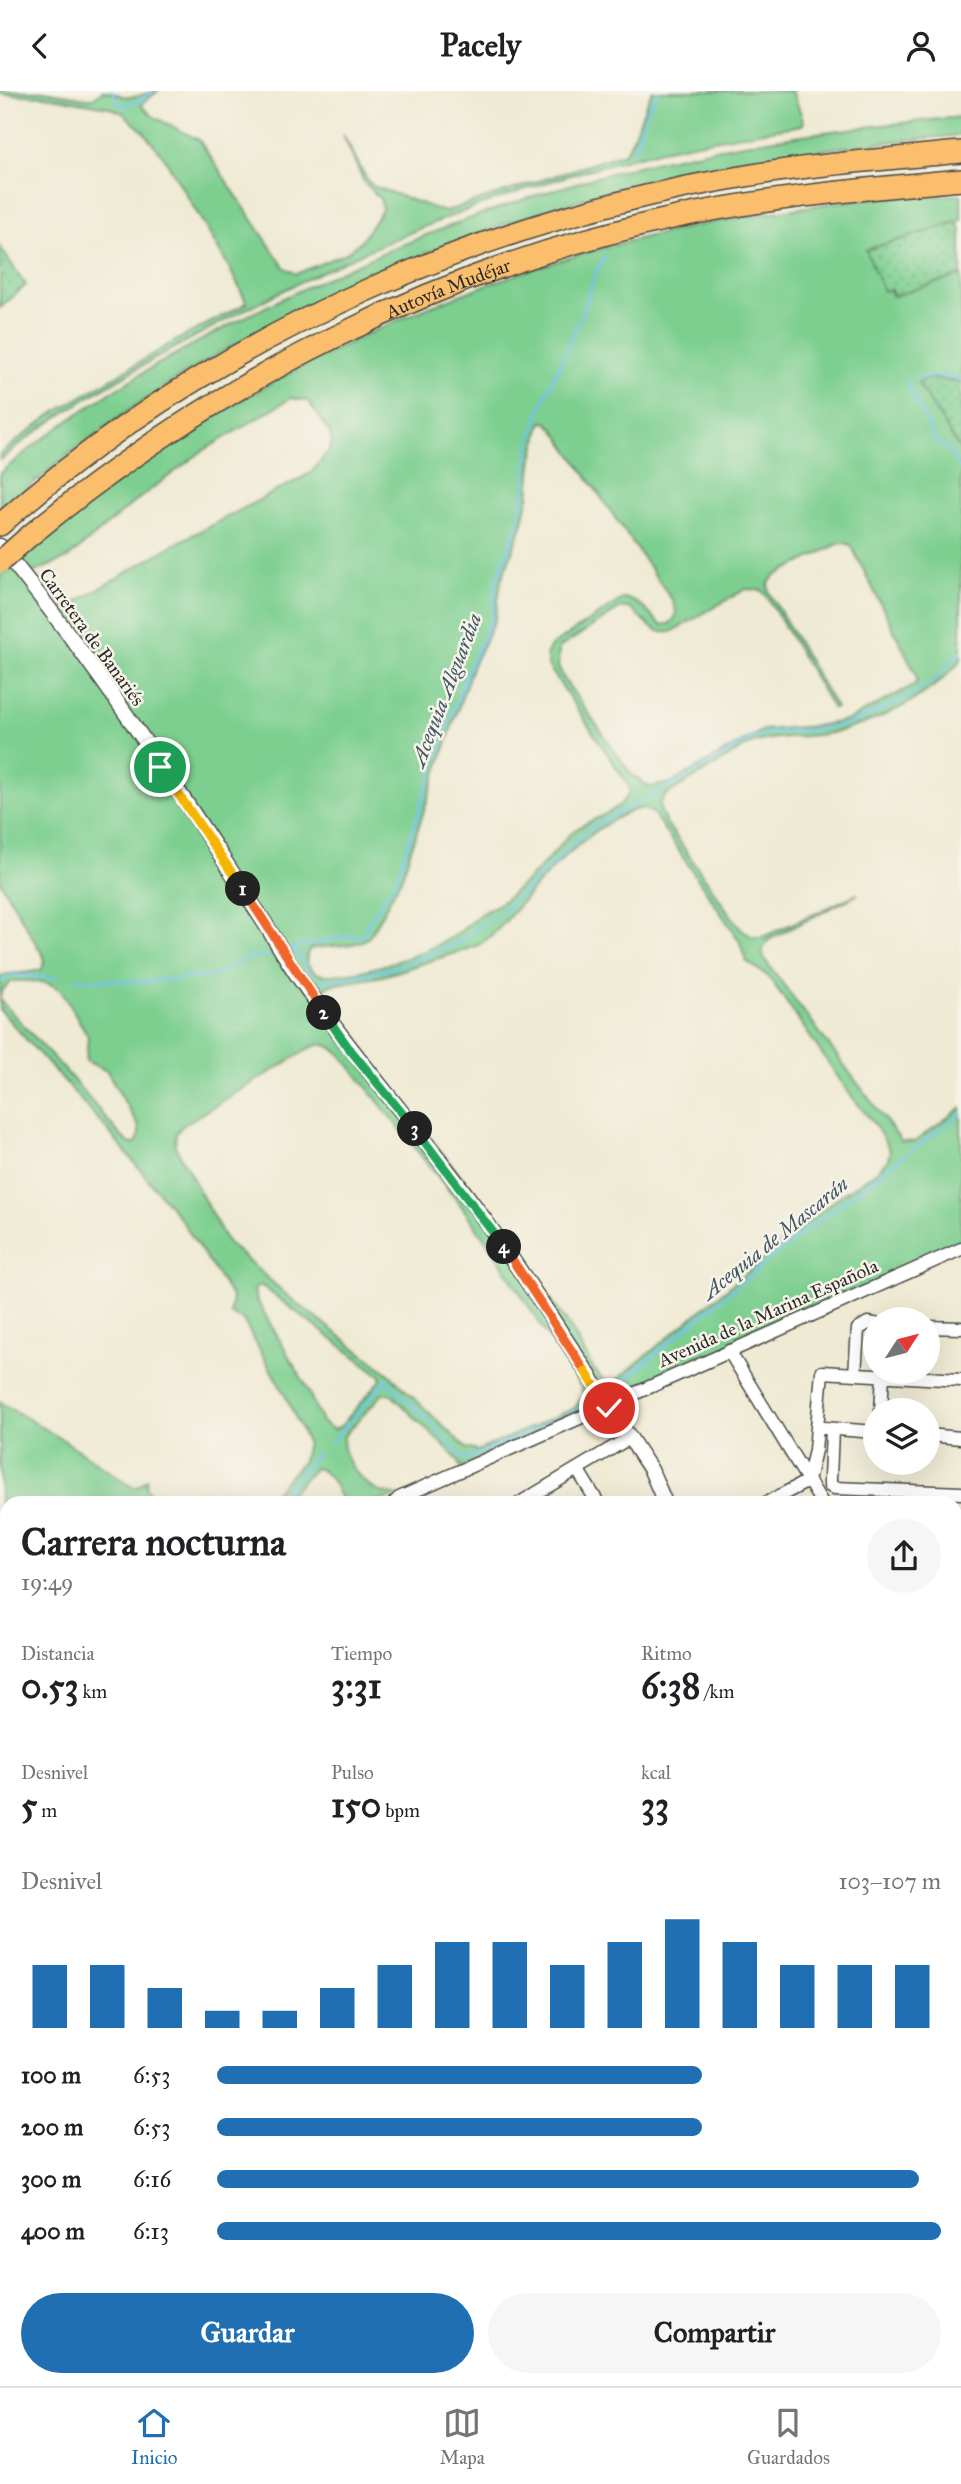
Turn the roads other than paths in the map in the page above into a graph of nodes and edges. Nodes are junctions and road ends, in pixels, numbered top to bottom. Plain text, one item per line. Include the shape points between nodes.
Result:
1 (961, 152) edge
2 (961, 180) edge
3 (4, 520) edge
4 (0, 546) edge
5 (0, 562) edge
6 (961, 1249) edge
7 (863, 1326) edge
8 (940, 1327) edge
9 (961, 1328) edge
10 (729, 1351) junction
11 (855, 1374) junction
12 (863, 1375) edge
13 (940, 1379) edge
14 (961, 1380) edge
15 (608, 1405) junction
16 (816, 1428) junction
17 (832, 1429) junction
18 (863, 1431) edge
19 (940, 1436) edge
20 (629, 1438) junction
21 (961, 1438) edge
22 (577, 1469) junction
23 (808, 1481) junction
24 (961, 1493) edge
25 (407, 1496) edge
26 (532, 1496) edge
27 (594, 1496) edge
28 (662, 1496) edge
29 (779, 1496) edge
30 (818, 1496) edge
31 (907, 1496) edge
32 (927, 1496) edge

1 - 3 highway, Autovía Mudéjar via 781,170 700,184 586,211 445,257 349,298 201,377 84,457
2 - 5 highway, Autovía Mudéjar, bridge via 808,195 678,217 572,244 452,285 340,334 232,392 99,480
4 - 15 street, Carretera de Banariés via 71,635 302,982 499,1240
6 - 10 street, Avenida de la Marina Española
7 - 11 street via 858,1329
8 - 9 street
10 - 15 street, Avenida de la Marina Española
10 - 23 street
11 - 12 street
11 - 16 street via 822,1372
13 - 14 street
15 - 20 street, Carretera de Banariés
15 - 25 street, Avenida de la Marina Española
16 - 17 street
16 - 23 street
17 - 18 street
17 - 31 street via 830,1486
19 - 21 street
20 - 22 street
20 - 28 street, Carretera de Banariés
22 - 26 street
22 - 27 street
23 - 29 street
23 - 30 street
24 - 32 street

